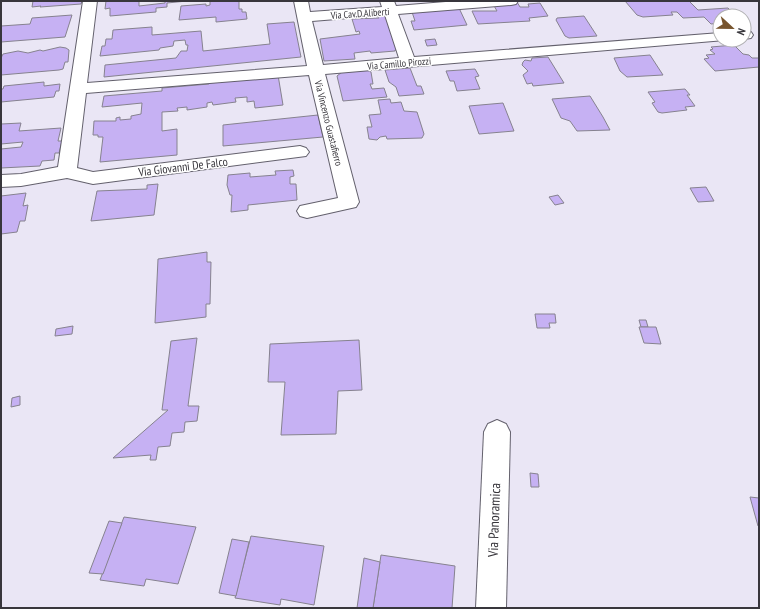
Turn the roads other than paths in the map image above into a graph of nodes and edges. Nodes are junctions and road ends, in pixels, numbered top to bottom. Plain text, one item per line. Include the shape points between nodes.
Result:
1 (90, 1) edge
2 (301, 1) edge
3 (510, 1) edge
4 (388, 6) edge
5 (304, 17) junction
6 (712, 38) edge
7 (408, 62) junction
8 (316, 70) junction
9 (78, 89) junction
10 (300, 152) dead end
11 (68, 172) junction
12 (1, 181) edge
13 (307, 211) dead end
14 (497, 432) dead end
15 (491, 608) edge

1 - 9 street
2 - 5 street, Via Vincenzo Guastafierro
3 - 4 street, Via Cav.D.Aliberti
4 - 5 street, Via Cav.D.Aliberti
4 - 7 street
5 - 8 street, Via Vincenzo Guastafierro
6 - 7 street, Via Camillo Pirozzi
7 - 8 street, Via Camillo Pirozzi
8 - 9 street, Via Camillo Pirozzi
8 - 13 street, Via Vincenzo Guastafierro via 350,202
9 - 11 street
10 - 11 street, Via Giovanni De Falco via 93,178
11 - 12 street, Via Giovanni De Falco
14 - 15 street, Via Panoramica

